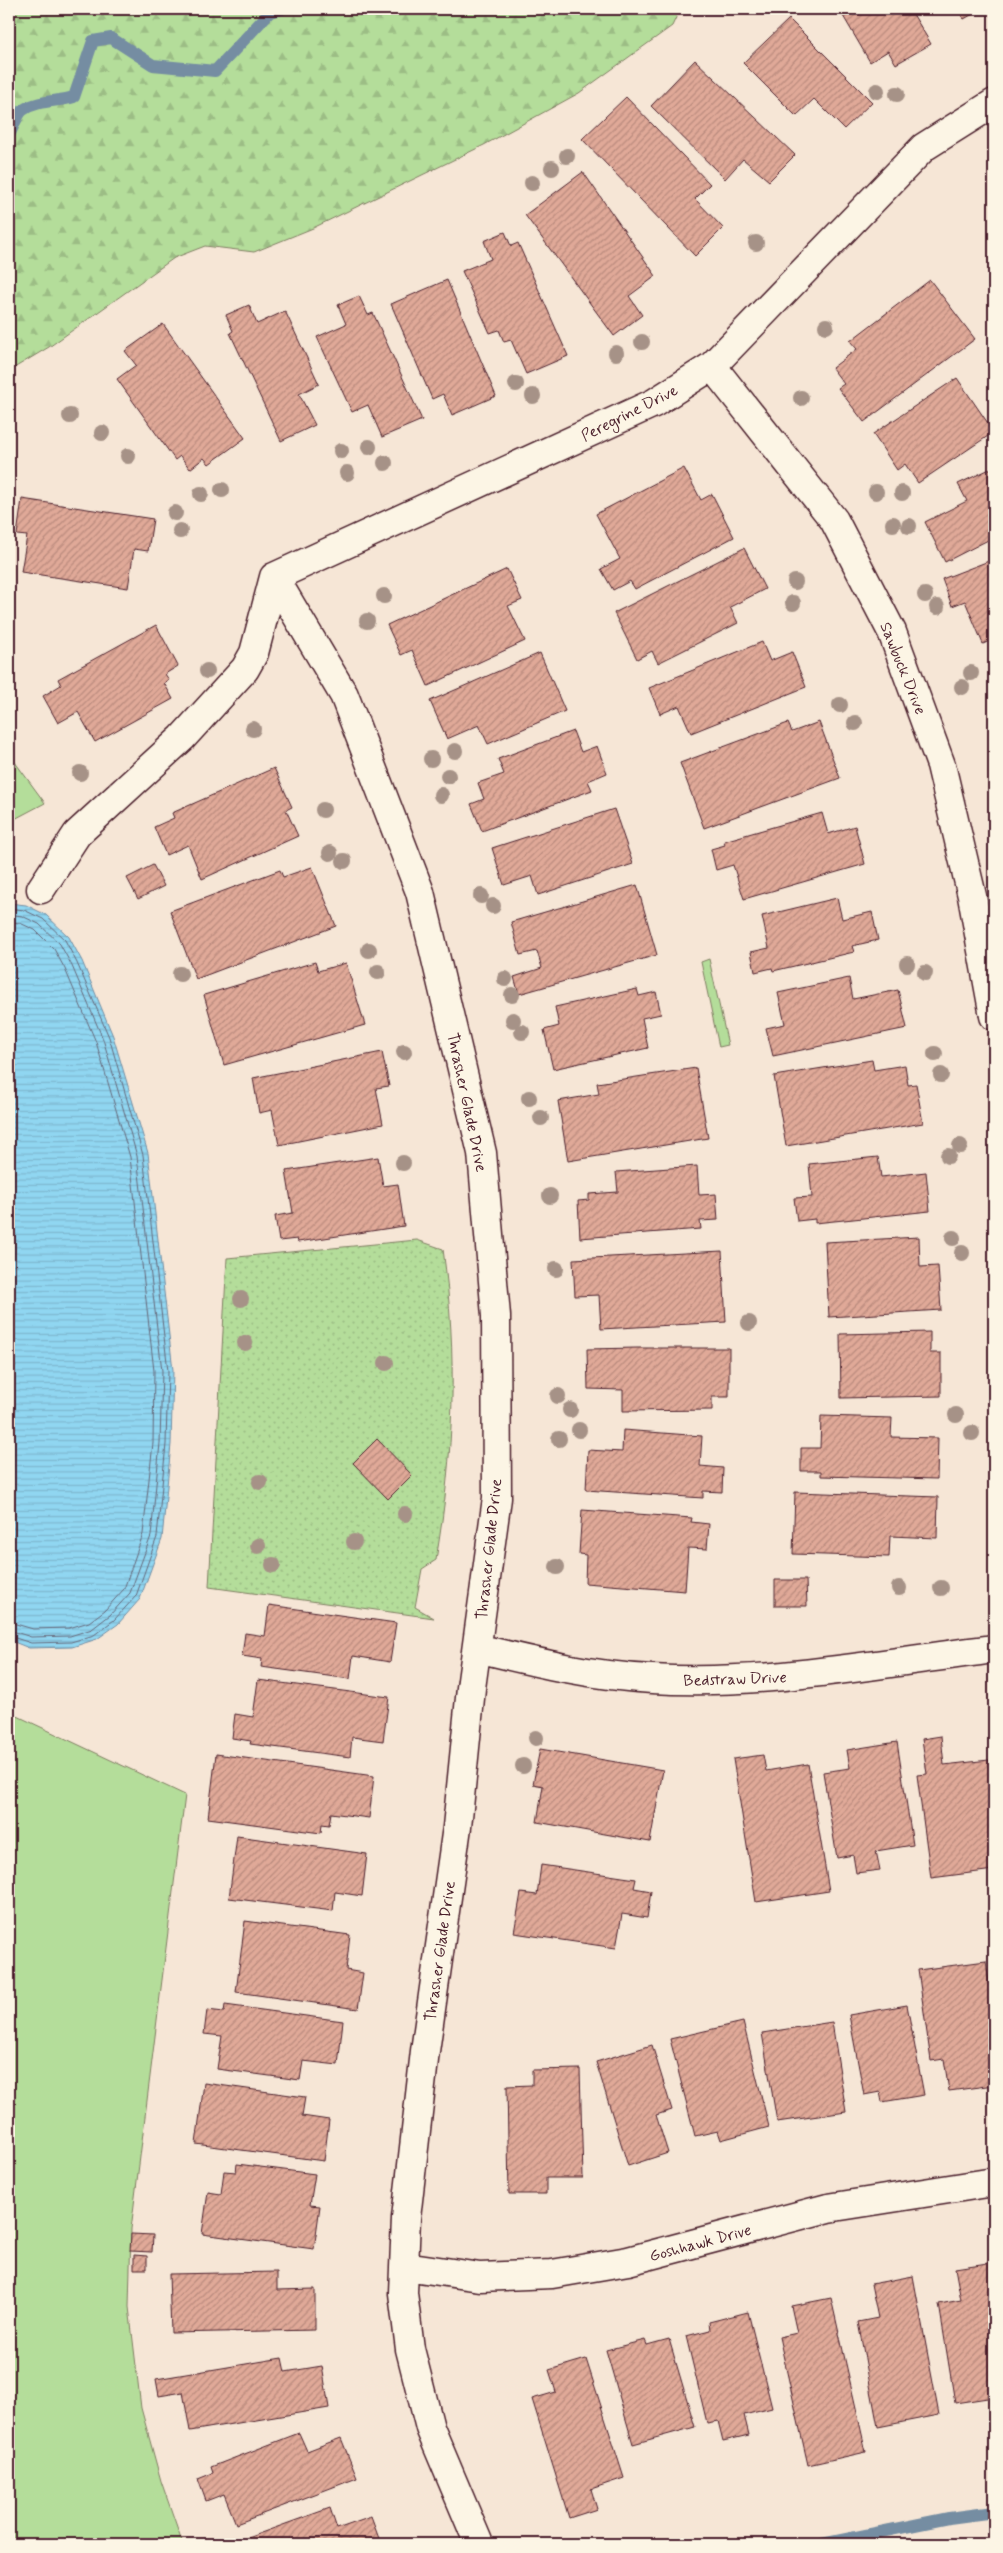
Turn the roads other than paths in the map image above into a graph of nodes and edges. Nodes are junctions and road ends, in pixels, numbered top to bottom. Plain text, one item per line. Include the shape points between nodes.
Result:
1 (994, 103) edge
2 (712, 366) junction
3 (274, 577) junction
4 (42, 889) dead end
5 (994, 1016) edge
6 (477, 1648) junction
7 (994, 1649) edge
8 (994, 2182) edge
9 (404, 2266) junction
10 (479, 2544) edge

1 - 2 street, Peregrine Drive via 924,147
2 - 3 street, Peregrine Drive via 654,403
2 - 5 street, Sawbuck Drive via 834,520 892,632 942,765 972,896
3 - 4 street via 254,653 245,669 182,738 77,834
3 - 6 street, Thrasher Glade Drive via 344,695 420,892 482,1153 496,1316 497,1498
6 - 7 street, Bedstraw Drive via 554,1667 652,1679 764,1679 868,1668
6 - 9 street, Thrasher Glade Drive via 457,1827 425,2051 406,2218
8 - 9 street, Goshhawk Drive via 828,2208 628,2261 552,2274 480,2277
9 - 10 street, Thrasher Glade Drive via 403,2293 410,2349 430,2428

